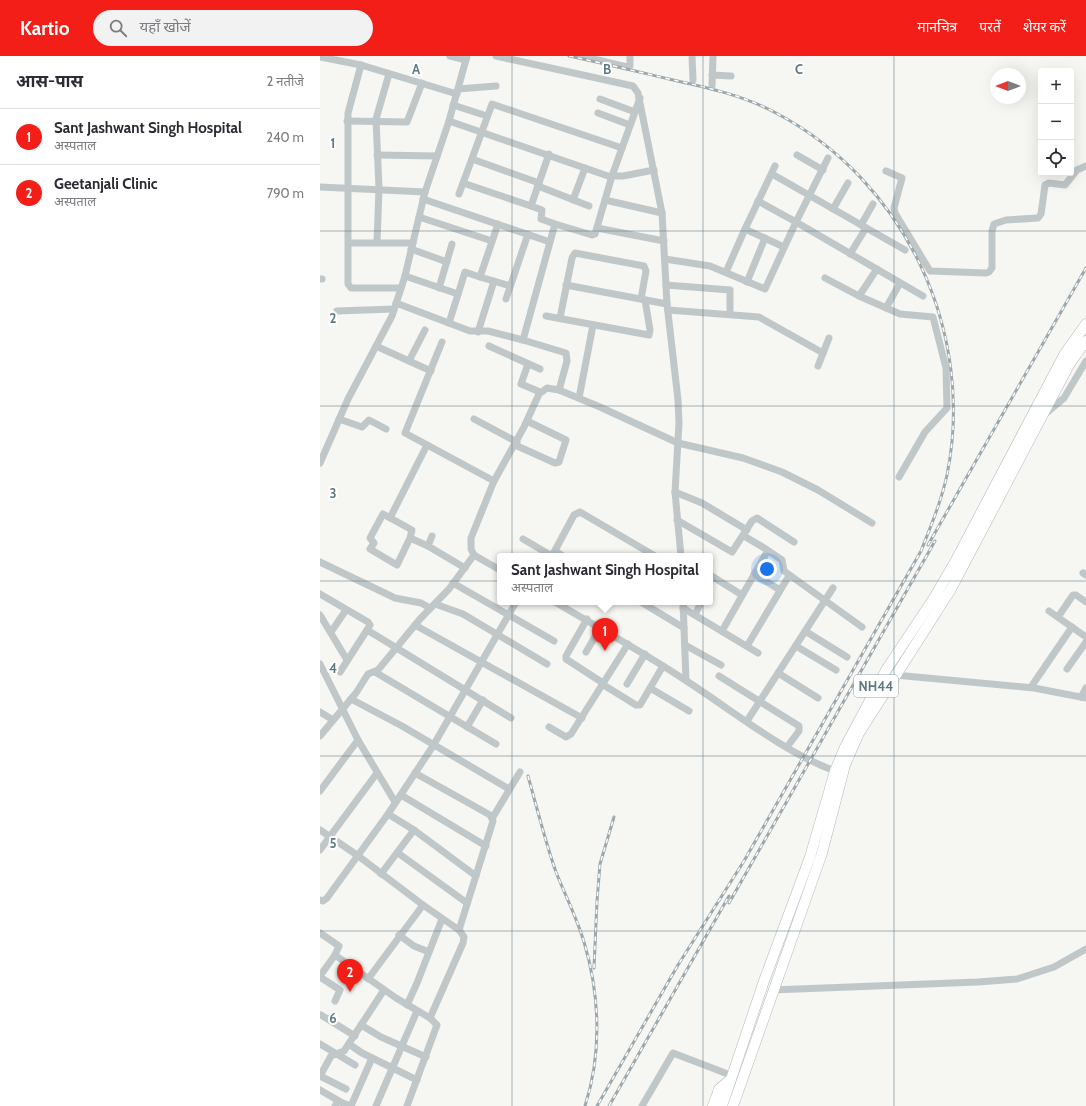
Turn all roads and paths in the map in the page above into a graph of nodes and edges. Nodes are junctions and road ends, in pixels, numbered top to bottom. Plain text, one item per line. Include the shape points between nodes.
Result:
1 (450, 56) edge
2 (496, 56) edge
3 (582, 56) edge
4 (630, 56) edge
5 (692, 56) edge
6 (713, 56) edge
7 (320, 57) edge
8 (466, 58) edge
9 (361, 65) junction
10 (389, 74) junction
11 (712, 75) junction
12 (730, 76) dead end
13 (693, 80) dead end
14 (422, 83) junction
15 (496, 86) dead end
16 (712, 86) dead end
17 (457, 92) junction
18 (640, 98) junction
19 (600, 99) dead end
20 (453, 105) junction
21 (635, 112) junction
22 (598, 113) dead end
23 (487, 116) junction
24 (347, 121) junction
25 (449, 121) junction
26 (376, 122) junction
27 (630, 125) junction
28 (481, 132) junction
29 (622, 148) junction
30 (548, 154) junction
31 (377, 155) junction
32 (797, 155) dead end
33 (437, 156) junction
34 (828, 158) dead end
35 (472, 159) junction
36 (776, 166) dead end
37 (1086, 166) edge
38 (585, 168) junction
39 (654, 170) junction
40 (823, 170) junction
41 (886, 171) dead end
42 (772, 174) junction
43 (612, 176) junction
44 (463, 183) junction
45 (848, 183) dead end
46 (539, 185) junction
47 (320, 187) edge
48 (348, 187) junction
49 (379, 189) junction
50 (459, 194) dead end
51 (424, 196) junction
52 (809, 196) junction
53 (573, 200) junction
54 (605, 200) junction
55 (758, 201) junction
56 (873, 204) dead end
57 (531, 206) junction
58 (589, 206) dead end
59 (833, 209) junction
60 (662, 213) junction
61 (419, 217) junction
62 (796, 222) junction
63 (498, 224) junction
64 (555, 224) junction
65 (863, 227) junction
66 (597, 228) junction
67 (745, 229) junction
68 (528, 234) junction
69 (765, 238) junction
70 (492, 241) junction
71 (664, 241) junction
72 (377, 242) junction
73 (550, 242) junction
74 (349, 244) junction
75 (452, 244) dead end
76 (412, 246) junction
77 (784, 247) junction
78 (905, 250) dead end
79 (850, 254) junction
80 (665, 259) junction
81 (447, 262) junction
82 (877, 269) junction
83 (726, 272) junction
84 (405, 276) junction
85 (480, 277) junction
86 (826, 278) dead end
87 (494, 281) junction
88 (747, 282) junction
89 (900, 283) junction
90 (566, 285) junction
91 (666, 285) junction
92 (510, 286) junction
93 (402, 288) junction
94 (439, 288) junction
95 (458, 294) junction
96 (860, 296) junction
97 (924, 296) dead end
98 (506, 299) dead end
99 (643, 299) junction
100 (395, 306) junction
101 (667, 307) junction
102 (886, 308) junction
103 (337, 310) dead end
104 (730, 314) junction
105 (546, 316) dead end
106 (560, 318) junction
107 (449, 323) junction
108 (1086, 324) edge
109 (593, 325) junction
110 (425, 330) dead end
111 (478, 332) junction
112 (829, 338) dead end
113 (523, 340) junction
114 (1086, 341) edge
115 (442, 342) dead end
116 (376, 346) junction
117 (489, 346) dead end
118 (823, 353) junction
119 (409, 361) junction
120 (1086, 361) edge
121 (528, 364) junction
122 (818, 366) dead end
123 (540, 369) dead end
124 (431, 371) junction
125 (559, 390) junction
126 (540, 392) junction
127 (579, 398) junction
128 (1043, 415) junction
129 (339, 419) junction
130 (474, 419) dead end
131 (527, 421) junction
132 (386, 429) dead end
133 (516, 443) junction
134 (678, 443) junction
135 (427, 445) junction
136 (320, 463) edge
137 (899, 477) dead end
138 (494, 482) junction
139 (675, 492) junction
140 (390, 518) junction
141 (677, 520) junction
142 (872, 523) dead end
143 (745, 533) junction
144 (432, 536) dead end
145 (410, 538) junction
146 (523, 539) dead end
147 (794, 542) dead end
148 (428, 546) junction
149 (767, 550) junction
150 (551, 553) edge
151 (554, 553) edge
152 (650, 553) edge
153 (681, 553) edge
154 (474, 555) junction
155 (320, 562) edge
156 (465, 568) junction
157 (497, 568) edge
158 (754, 574) junction
159 (713, 578) edge
160 (787, 579) dead end
161 (453, 583) junction
162 (833, 588) dead end
163 (780, 590) junction
164 (320, 594) edge
165 (742, 594) junction
166 (826, 600) junction
167 (1086, 602) edge
168 (514, 605) edge
169 (560, 605) edge
170 (646, 605) edge
171 (683, 605) edge
172 (699, 605) edge
173 (433, 606) junction
174 (346, 610) junction
175 (1049, 611) dead end
176 (508, 614) junction
177 (320, 615) edge
178 (694, 615) junction
179 (1058, 617) junction
180 (587, 620) junction
181 (415, 625) junction
182 (862, 627) dead end
183 (1072, 627) junction
184 (600, 628) junction
185 (684, 628) junction
186 (367, 630) junction
187 (722, 631) junction
188 (805, 631) junction
189 (331, 632) junction
190 (497, 635) junction
191 (1086, 637) edge
192 (554, 641) dead end
193 (1086, 642) edge
194 (628, 644) junction
195 (685, 644) junction
196 (747, 646) junction
197 (796, 646) junction
198 (397, 648) junction
199 (586, 652) dead end
200 (758, 653) dead end
201 (645, 654) junction
202 (847, 657) dead end
203 (347, 660) junction
204 (480, 661) junction
205 (320, 664) edge
206 (547, 664) dead end
207 (721, 665) dead end
208 (663, 666) junction
209 (1067, 668) dead end
210 (836, 670) dead end
211 (886, 670) junction
212 (340, 672) dead end
213 (375, 672) junction
214 (778, 673) junction
215 (895, 675) junction
216 (719, 676) dead end
217 (686, 680) junction
218 (602, 683) junction
219 (627, 684) dead end
220 (650, 688) junction
221 (1031, 688) junction
222 (1086, 688) edge
223 (465, 689) junction
224 (818, 698) dead end
225 (1083, 698) edge
226 (351, 699) junction
227 (483, 700) junction
228 (759, 702) junction
229 (343, 708) junction
230 (689, 711) dead end
231 (320, 712) edge
232 (448, 717) junction
233 (512, 718) dead end
234 (582, 718) junction
235 (333, 720) junction
236 (747, 721) junction
237 (549, 727) dead end
238 (467, 728) junction
239 (320, 736) edge
240 (358, 740) junction
241 (496, 744) dead end
242 (433, 746) junction
243 (787, 747) junction
244 (835, 771) junction
245 (520, 772) dead end
246 (377, 773) junction
247 (415, 773) junction
248 (509, 790) junction
249 (320, 791) edge
250 (400, 796) junction
251 (395, 802) junction
252 (388, 814) junction
253 (493, 818) junction
254 (320, 830) edge
255 (414, 830) junction
256 (329, 837) junction
257 (486, 846) junction
258 (320, 850) edge
259 (398, 853) junction
260 (358, 855) junction
261 (381, 874) junction
262 (476, 876) junction
263 (320, 900) edge
264 (467, 903) junction
265 (423, 905) junction
266 (442, 919) junction
267 (459, 930) junction
268 (320, 933) edge
269 (399, 935) junction
270 (1086, 949) edge
271 (429, 952) junction
272 (335, 955) junction
273 (323, 967) edge
274 (320, 976) edge
275 (368, 979) junction
276 (384, 990) junction
277 (772, 990) junction
278 (335, 1001) dead end
279 (406, 1005) junction
280 (417, 1011) junction
281 (321, 1015) edge
282 (430, 1018) junction
283 (362, 1025) junction
284 (355, 1036) junction
285 (320, 1044) edge
286 (349, 1044) junction
287 (402, 1047) junction
288 (336, 1053) junction
289 (426, 1057) junction
290 (372, 1058) junction
291 (354, 1065) dead end
292 (392, 1068) junction
293 (321, 1074) edge
294 (732, 1077) junction
295 (417, 1080) junction
296 (346, 1089) dead end
297 (320, 1090) edge
298 (337, 1104) edge
299 (351, 1106) edge
300 (376, 1106) edge
301 (407, 1106) edge
302 (642, 1106) edge
303 (713, 1106) edge
304 (722, 1106) edge
305 (733, 1106) edge

1 - 8 street
2 - 18 street via 633,86
3 - 4 street via 627,67 630,66
5 - 13 street
6 - 11 street
7 - 9 street
8 - 17 street
9 - 10 street
9 - 24 street via 349,103
10 - 14 street
10 - 26 street
11 - 12 street
11 - 16 street
14 - 17 street
14 - 26 street via 408,121
15 - 17 street
17 - 20 street
18 - 21 street
18 - 39 street
19 - 21 street
20 - 23 street
20 - 25 street
21 - 27 street
22 - 27 street
23 - 28 street
23 - 29 street via 494,103
24 - 26 street
24 - 48 street
25 - 28 street
25 - 33 street
26 - 31 street
27 - 29 street
28 - 30 street
28 - 35 street
29 - 43 street
30 - 38 street
30 - 46 street
31 - 33 street
31 - 49 street
32 - 40 street
33 - 51 street
34 - 40 street
35 - 44 street
35 - 46 street
36 - 42 street
37 - 41 street via 1077,170 1065,184 1045,185 1041,214 1038,218 1006,220 994,224 992,268 986,273 930,271 894,210 902,178
38 - 43 street
38 - 53 street
39 - 43 street
39 - 60 street
40 - 52 street
42 - 52 street
42 - 55 street
43 - 54 street
44 - 50 street
44 - 57 street
45 - 59 street
46 - 53 street
46 - 57 street
47 - 48 street
48 - 49 street
48 - 74 street
49 - 51 street
49 - 72 street
51 - 61 street
51 - 63 street
52 - 59 street
52 - 62 street
53 - 58 street
54 - 60 street
54 - 66 street
55 - 62 street
55 - 67 street
56 - 65 street
57 - 64 street via 542,210 541,219
59 - 65 street
60 - 71 street
61 - 70 street
61 - 76 street
62 - 77 street
62 - 79 street
63 - 68 street
63 - 70 street
64 - 66 street via 592,235
64 - 73 street
65 - 78 street
65 - 79 street
66 - 71 street
67 - 69 street
67 - 83 street
68 - 73 street
68 - 92 street
69 - 77 street
69 - 88 street
70 - 85 street
71 - 80 street
72 - 74 street
72 - 76 street
73 - 113 street
74 - 93 street via 348,284 351,288
75 - 81 street
76 - 81 street
76 - 84 street
77 - 88 street via 765,289
79 - 82 street
80 - 83 street via 703,265
80 - 91 street
81 - 94 street
82 - 89 street
82 - 96 street
83 - 88 street
84 - 93 street
84 - 94 street
85 - 87 street
85 - 95 street via 465,272
86 - 96 street
87 - 92 street
87 - 111 street
89 - 97 street
89 - 102 street
90 - 99 street
90 - 99 street via 572,258 578,253 644,266 646,271
90 - 106 street
91 - 101 street
91 - 104 street via 730,290
92 - 98 street
93 - 100 street
94 - 95 street
95 - 107 street
96 - 102 street
99 - 101 street
99 - 109 street via 649,335
100 - 103 street
100 - 107 street
100 - 116 street via 387,328
101 - 104 street
101 - 134 street via 678,400
102 - 137 street via 900,314 934,317 946,368 947,408 922,437
104 - 118 street via 764,318
105 - 106 street
106 - 109 street
107 - 111 street
108 - 211 highway, NH44 via 1064,355 934,598
109 - 127 street
110 - 119 street
111 - 113 street via 488,331
112 - 118 street
113 - 125 street via 566,352 567,361
114 - 128 highway, NH44 via 1070,363
115 - 124 street
116 - 119 street
116 - 129 street
117 - 121 street
118 - 122 street
119 - 124 street
120 - 128 street via 1064,398
121 - 123 street
121 - 126 street via 521,384
124 - 135 street via 405,433
125 - 126 street via 547,388
125 - 127 street
126 - 131 street
127 - 134 street
128 - 215 highway, NH44 via 950,589
129 - 132 street via 362,427 369,420
129 - 136 street
130 - 133 street
131 - 133 street
131 - 133 street via 566,440 559,462 554,463
133 - 138 street
134 - 139 street
134 - 142 street via 743,458 777,470 818,490
135 - 138 street
135 - 140 street
138 - 154 street via 471,538 470,549
139 - 141 street
139 - 143 street via 702,503
140 - 145 street via 412,530
140 - 145 street via 383,514 370,538 374,543 370,549 397,565
141 - 143 street via 732,552
141 - 153 street
143 - 147 street via 757,518
143 - 149 street
144 - 148 street
145 - 148 street
146 - 150 street
148 - 156 street
149 - 158 street
149 - 166 street via 782,560 784,571
151 - 152 street via 574,515 583,512
154 - 156 street
154 - 157 street
155 - 173 street via 395,598
156 - 161 street
158 - 163 street
158 - 165 street
159 - 165 street
160 - 163 street
161 - 173 street
161 - 176 street
162 - 166 street
163 - 196 street
164 - 174 street
165 - 187 street
166 - 182 street
166 - 188 street
167 - 179 street via 1073,596
168 - 176 street
169 - 180 street
170 - 185 street
171 - 178 street
171 - 185 street
172 - 178 street
173 - 181 street
173 - 190 street via 456,610
174 - 186 street via 368,622 370,625
174 - 189 street
175 - 179 street
176 - 190 street
176 - 192 street
177 - 189 street
178 - 187 street
179 - 183 street
180 - 184 street
180 - 218 street via 566,659
181 - 198 street
181 - 204 street
183 - 191 street
183 - 221 street
184 - 194 street
184 - 199 street
185 - 195 street
186 - 198 street
186 - 203 street
187 - 196 street
188 - 197 street
188 - 202 street
189 - 203 street
190 - 204 street
190 - 206 street
193 - 209 street
194 - 201 street
194 - 218 street
195 - 207 street
195 - 217 street
196 - 200 street
197 - 210 street
197 - 214 street
198 - 213 street
198 - 223 street
201 - 208 street
201 - 219 street
203 - 212 street
204 - 223 street
204 - 234 street
205 - 229 street
208 - 217 street
208 - 220 street
211 - 215 street
211 - 244 highway, NH44
213 - 226 street via 368,674
213 - 232 street
214 - 224 street
214 - 228 street
215 - 221 street
215 - 277 highway, NH44 via 859,733 845,765 822,853
216 - 228 street
217 - 236 street
218 - 220 street via 637,706 641,704
218 - 234 street
220 - 230 street
221 - 225 street
222 - 225 street
223 - 227 street
223 - 232 street
226 - 229 street
226 - 242 street
227 - 233 street
227 - 238 street
228 - 236 street
228 - 243 street via 799,726 799,731
229 - 235 street
229 - 240 street
231 - 235 street
232 - 238 street
232 - 242 street
234 - 237 street via 568,737
235 - 239 street
236 - 243 street
238 - 241 street
240 - 246 street
240 - 249 street
242 - 247 street
242 - 248 street
243 - 244 street via 818,765
244 - 294 highway, NH44 via 810,857
245 - 248 street
246 - 251 street
246 - 256 street
247 - 250 street
247 - 253 street
248 - 253 street
250 - 251 street
250 - 257 street
251 - 252 street
252 - 255 street
252 - 260 street
253 - 257 street
254 - 256 street
255 - 259 street
255 - 262 street
256 - 258 street
256 - 260 street
257 - 262 street
259 - 261 street
259 - 264 street
260 - 261 street
260 - 263 street via 327,898
261 - 265 street
262 - 264 street
264 - 267 street
265 - 266 street
265 - 269 street
266 - 267 street
266 - 271 street
267 - 282 street via 464,937 463,943
268 - 272 street via 339,946
269 - 271 street via 414,946
269 - 275 street
270 - 277 street via 1054,967 1017,979
271 - 279 street
272 - 273 street
272 - 275 street
273 - 274 street
274 - 278 street via 340,990
275 - 276 street
276 - 279 street
276 - 283 street
277 - 305 highway, NH44
279 - 280 street
280 - 282 street
280 - 287 street
281 - 284 street
282 - 289 street via 437,1025
283 - 284 street
283 - 287 street
284 - 286 street
285 - 288 street
286 - 288 street via 344,1052
286 - 290 street
287 - 289 street
287 - 292 street
288 - 291 street
288 - 293 street via 331,1056
289 - 295 street
290 - 292 street
290 - 299 street
292 - 295 street
292 - 300 street
293 - 296 street
294 - 302 street via 674,1053
294 - 303 highway via 719,1090
294 - 304 highway, NH44
295 - 301 street
297 - 298 street
298 - 299 street

